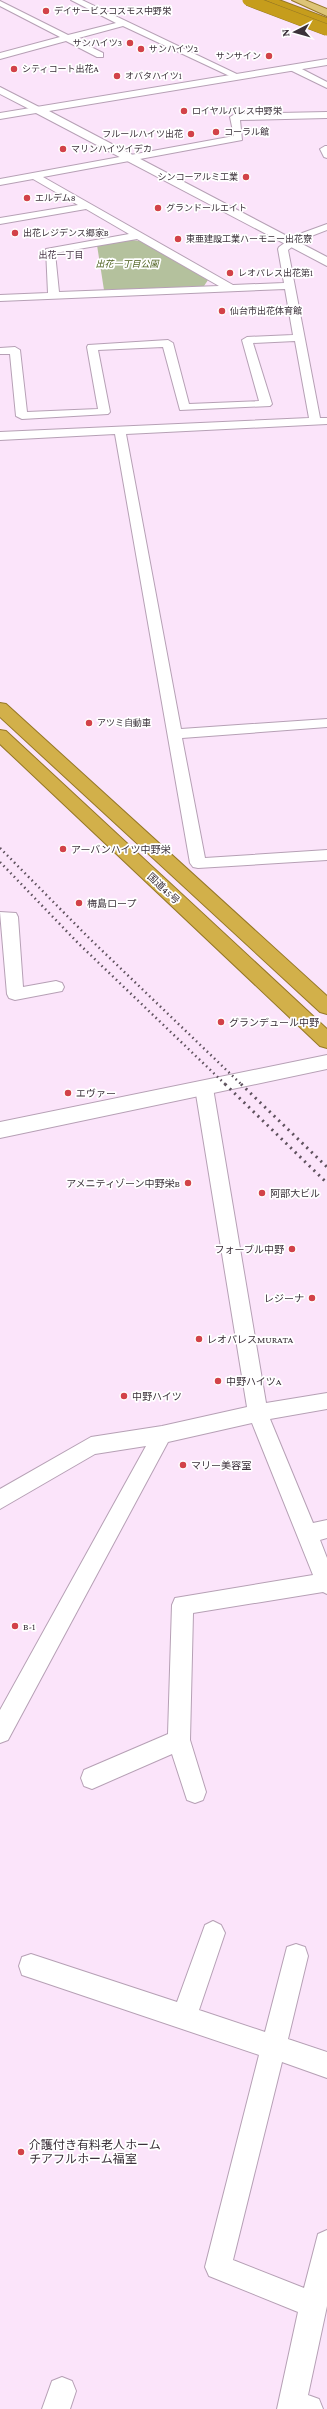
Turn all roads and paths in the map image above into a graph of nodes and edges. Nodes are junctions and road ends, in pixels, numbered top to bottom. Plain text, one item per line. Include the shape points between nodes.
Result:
1 (75, 0) edge
2 (248, 0) edge
3 (254, 0) edge
4 (270, 0) edge
5 (297, 0) edge
6 (0, 3) edge
7 (327, 12) edge
8 (327, 22) edge
9 (124, 23) junction
10 (327, 32) edge
11 (68, 38) junction
12 (6, 46) dead end
13 (17, 52) junction
14 (100, 55) dead end
15 (0, 56) edge
16 (327, 62) edge
17 (293, 68) junction
18 (239, 77) junction
19 (327, 85) edge
20 (0, 90) edge
21 (38, 110) junction
22 (327, 115) edge
23 (0, 116) edge
24 (327, 149) edge
25 (327, 155) edge
26 (132, 159) junction
27 (36, 176) junction
28 (0, 182) edge
29 (89, 206) junction
30 (0, 221) edge
31 (327, 227) edge
32 (140, 235) junction
33 (289, 242) junction
34 (327, 262) edge
35 (289, 286) junction
36 (230, 288) junction
37 (54, 296) junction
38 (0, 298) edge
39 (300, 338) junction
40 (0, 350) edge
41 (315, 422) junction
42 (327, 422) edge
43 (120, 432) junction
44 (0, 436) edge
45 (0, 708) edge
46 (327, 723) edge
47 (174, 734) junction
48 (0, 735) edge
49 (327, 855) edge
50 (0, 917) edge
51 (56, 988) dead end
52 (7, 994) edge
53 (327, 1007) edge
54 (327, 1041) edge
55 (327, 1062) edge
56 (204, 1088) junction
57 (0, 1130) edge
58 (327, 1402) edge
59 (258, 1413) junction
60 (162, 1435) junction
61 (0, 1500) edge
62 (327, 1529) edge
63 (307, 1534) junction
64 (327, 1583) edge
65 (0, 1732) edge
66 (179, 1740) junction
67 (92, 1778) dead end
68 (195, 1792) dead end
69 (213, 1934) dead end
70 (296, 1956) dead end
71 (31, 1966) dead end
72 (184, 2017) junction
73 (273, 2047) junction
74 (327, 2065) edge
75 (327, 2243) edge
76 (314, 2305) junction
77 (297, 2407) edge

1 - 9 street
2 - 10 highway, bridge
3 - 10 main road
4 - 8 highway
5 - 7 main road
6 - 11 street
9 - 11 street
9 - 18 street
11 - 13 street
11 - 14 street
12 - 13 street
13 - 15 street
16 - 17 street
17 - 18 street
17 - 19 street
18 - 21 street
20 - 21 street
21 - 23 street
21 - 26 street
22 - 26 street via 235,117 239,138
24 - 25 street
26 - 27 street
26 - 33 street
27 - 28 street
27 - 29 street
29 - 30 street
29 - 32 street
31 - 33 street
32 - 36 street
32 - 37 street via 50,251
33 - 34 street
33 - 35 street via 283,249
35 - 36 street
35 - 39 street
36 - 37 street
37 - 38 street
39 - 40 street via 248,340 266,404 184,408 168,343 92,347 104,412 30,416 22,416 15,350
39 - 41 street
41 - 42 street
41 - 43 street
43 - 44 street
43 - 47 street
45 - 53 highway
46 - 47 street
47 - 49 street via 198,863
48 - 54 highway, 国道45号
50 - 52 street via 10,916
51 - 52 street
55 - 56 street
56 - 57 street
56 - 59 street
58 - 59 street
59 - 60 street
59 - 63 street
60 - 61 street via 91,1446
60 - 65 street
62 - 63 street
63 - 64 street
64 - 66 street via 183,1605
66 - 67 street
66 - 68 street
69 - 72 street
70 - 73 street
71 - 72 street
72 - 73 street
73 - 74 street
73 - 76 street via 218,2267
75 - 76 street
76 - 77 street

